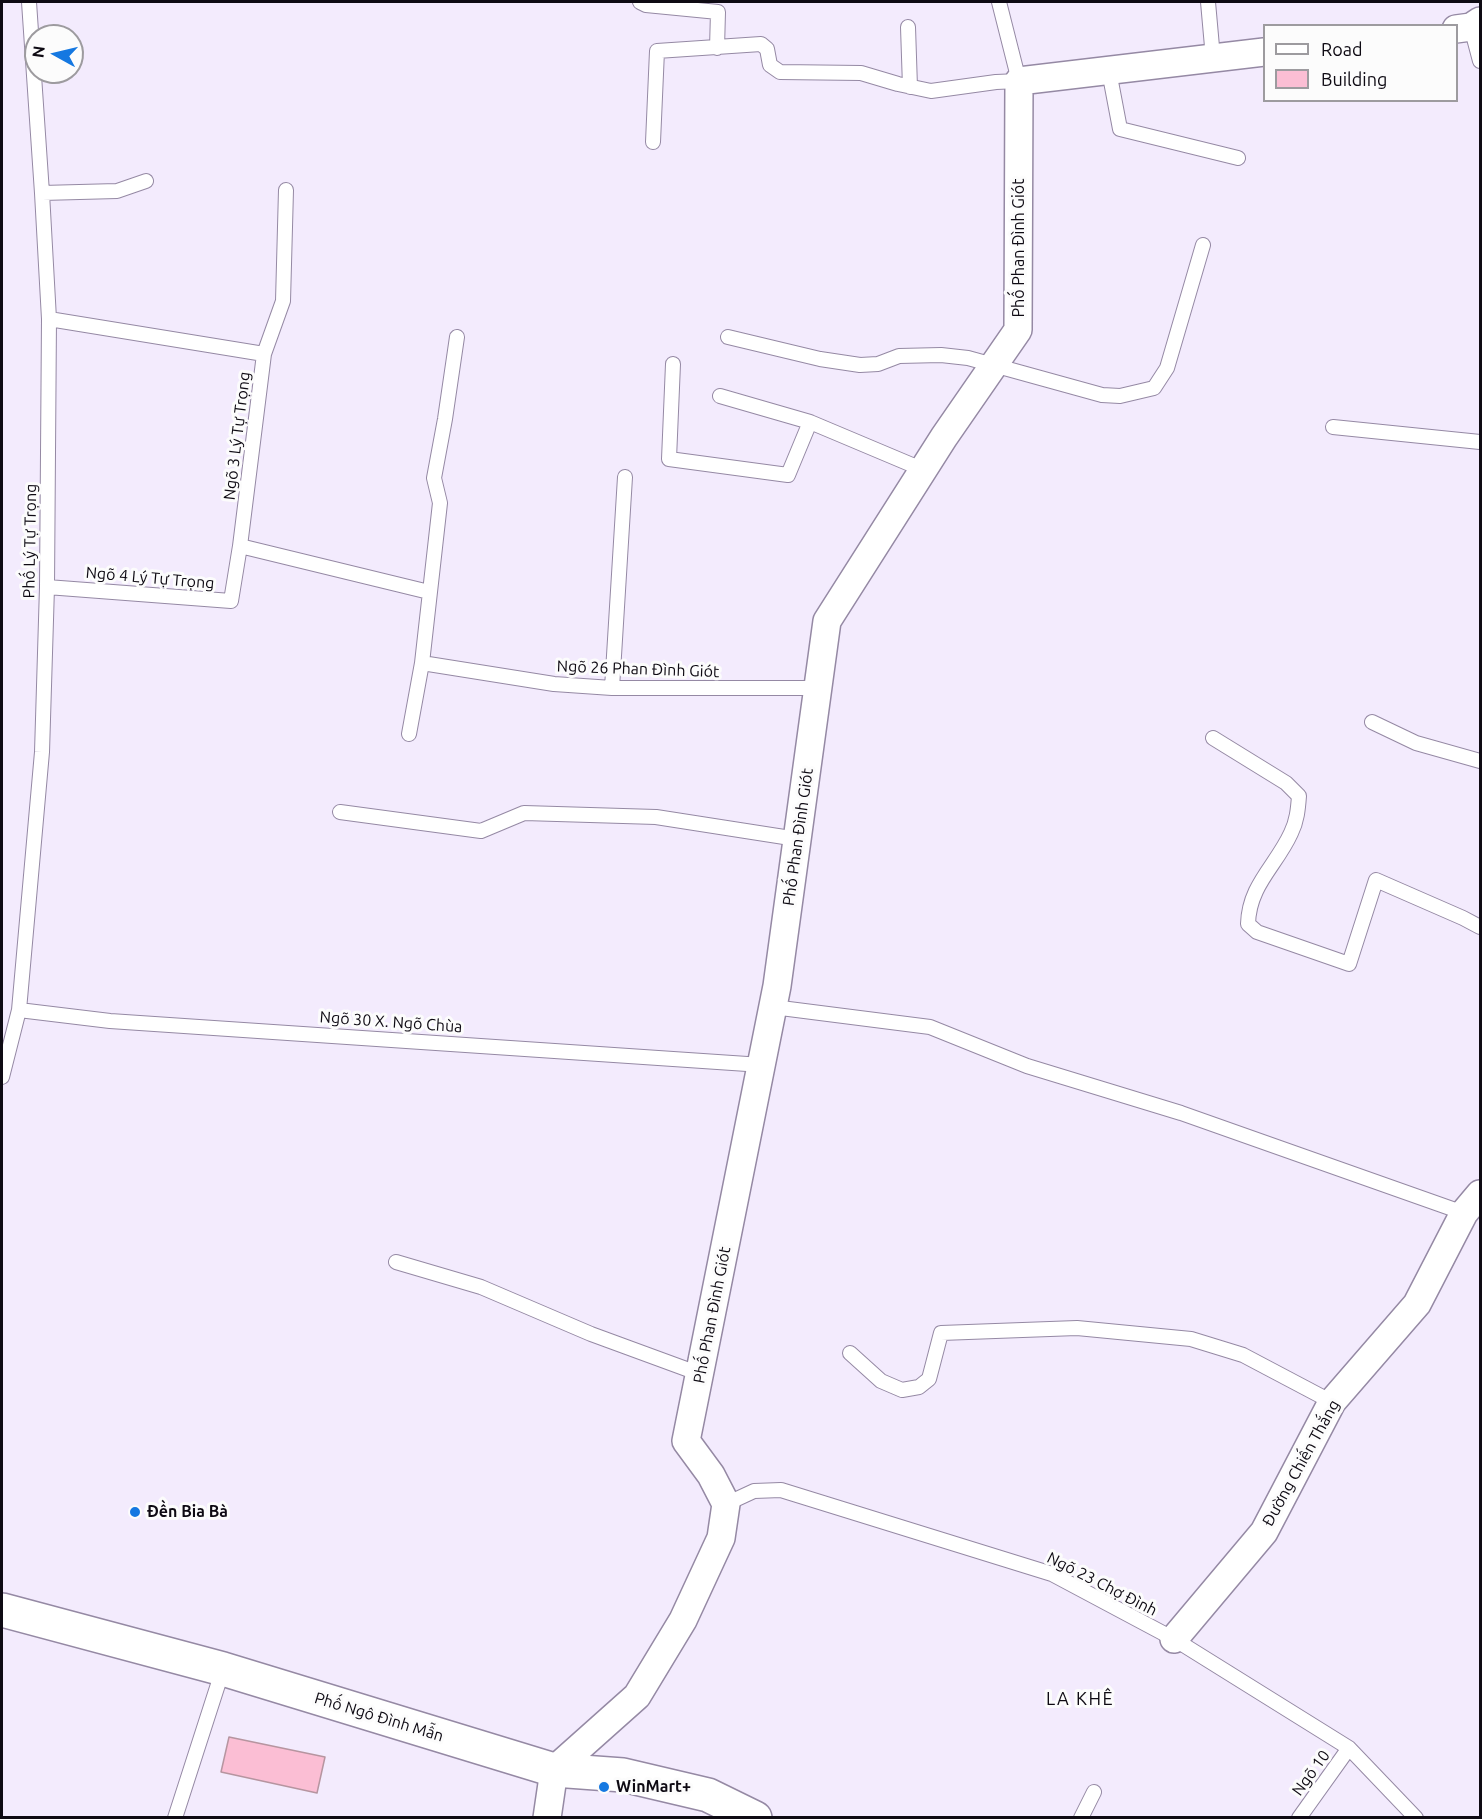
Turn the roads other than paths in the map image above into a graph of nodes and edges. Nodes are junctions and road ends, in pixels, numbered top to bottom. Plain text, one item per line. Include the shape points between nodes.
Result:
1 (29, 2) edge
2 (639, 2) edge
3 (999, 2) edge
4 (1208, 2) edge
5 (718, 7) edge
6 (1469, 26) edge
7 (908, 27) dead end
8 (717, 48) junction
9 (1263, 52) edge
10 (1213, 58) junction
11 (1480, 61) edge
12 (1109, 71) junction
13 (1019, 81) junction
14 (910, 87) junction
15 (653, 142) dead end
16 (1238, 158) dead end
17 (146, 181) dead end
18 (286, 190) dead end
19 (42, 193) junction
20 (1203, 245) dead end
21 (48, 319) junction
22 (457, 337) dead end
23 (728, 337) dead end
24 (264, 354) junction
25 (673, 364) dead end
26 (995, 364) junction
27 (720, 396) dead end
28 (810, 422) junction
29 (1333, 427) dead end
30 (1480, 442) edge
31 (924, 470) junction
32 (625, 477) dead end
33 (240, 546) junction
34 (47, 587) junction
35 (429, 592) junction
36 (422, 663) junction
37 (818, 687) junction
38 (612, 688) junction
39 (1372, 722) dead end
40 (409, 734) dead end
41 (1213, 738) dead end
42 (1480, 761) edge
43 (340, 812) dead end
44 (797, 839) junction
45 (1480, 927) edge
46 (773, 1007) junction
47 (19, 1010) junction
48 (762, 1065) junction
49 (2, 1077) edge
50 (1472, 1204) edge
51 (396, 1262) dead end
52 (850, 1353) dead end
53 (700, 1374) junction
54 (1332, 1402) junction
55 (726, 1504) junction
56 (2, 1610) edge
57 (1174, 1639) junction
58 (223, 1669) junction
59 (1349, 1748) junction
60 (555, 1770) junction
61 (1094, 1792) dead end
62 (175, 1818) edge
63 (547, 1818) edge
64 (755, 1818) edge
65 (1082, 1818) edge
66 (1299, 1818) edge
67 (1416, 1818) edge

1 - 19 lane, Phố Lý Tự Trọng
2 - 5 lane
3 - 13 lane
4 - 10 lane
5 - 8 lane
6 - 11 lane
7 - 14 lane
8 - 14 lane via 761,44 767,49 770,65 780,72 861,73
8 - 15 lane via 657,51
9 - 10 street
10 - 12 street
12 - 13 street
12 - 16 lane via 1120,129
13 - 14 lane via 931,92
13 - 26 street, Phố Phan Đình Giót via 1018,330
17 - 19 lane via 117,191
18 - 24 lane via 283,301
19 - 21 lane, Phố Lý Tự Trọng
20 - 26 lane via 1167,368 1154,388 1120,396 1102,394
21 - 24 lane, Ngõ 3 Lý Tự Trọng
21 - 34 lane, Phố Lý Tự Trọng
22 - 35 lane via 434,478 440,503
23 - 26 lane via 860,365 924,355
24 - 33 lane, Ngõ 3 Lý Tự Trọng
25 - 28 lane via 669,459 788,475
26 - 31 street, Phố Phan Đình Giót
27 - 28 lane
28 - 31 lane
29 - 30 lane
31 - 37 street, Phố Phan Đình Giót via 827,621
32 - 38 lane
33 - 34 lane, Ngõ 4 Lý Tự Trọng via 231,601
33 - 35 lane
34 - 47 lane, Phố Lý Tự Trọng via 42,752
35 - 36 lane
36 - 38 lane, Ngõ 26 Phan Đình Giót via 554,684
36 - 40 lane
37 - 38 lane, Ngõ 26 Phan Đình Giót
37 - 44 street, Phố Phan Đình Giót
39 - 42 lane via 1416,743
41 - 45 lane via 1286,783 1299,796 1290,834 1252,895 1248,924 1257,932 1349,964 1376,879
43 - 44 lane via 481,831 524,813 656,817
44 - 46 street, Phố Phan Đình Giót
46 - 48 street, Phố Phan Đình Giót
46 - 50 lane via 930,1027 1027,1066
47 - 48 lane, Ngõ 30 X. Ngõ Chùa via 110,1021
47 - 49 lane, Phố Lý Tự Trọng
48 - 53 street, Phố Phan Đình Giót
50 - 54 street, Đường Chiến Thắng via 1417,1304
51 - 53 lane via 481,1287 591,1334
52 - 54 lane via 881,1381 902,1390 919,1387 929,1379 941,1333 1077,1328 1191,1339 1244,1355
53 - 55 street, Phố Phan Đình Giót via 686,1441 711,1474
54 - 57 street, Đường Chiến Thắng via 1264,1532
55 - 57 lane, Ngõ 23 Chợ Đình via 754,1491 781,1490 1052,1574
55 - 60 street via 721,1538 683,1620 637,1696
56 - 58 street, Phố Ngô Đình Mẫn
57 - 59 lane, Ngõ 23 Chợ Đình
58 - 60 street, Phố Ngô Đình Mẫn
58 - 62 lane
59 - 66 lane, Ngõ 10
59 - 67 lane, Ngõ 23 Chợ Đình
60 - 63 street
60 - 64 street, Phố Ngô Đình Mẫn via 623,1775 708,1795
61 - 65 lane

